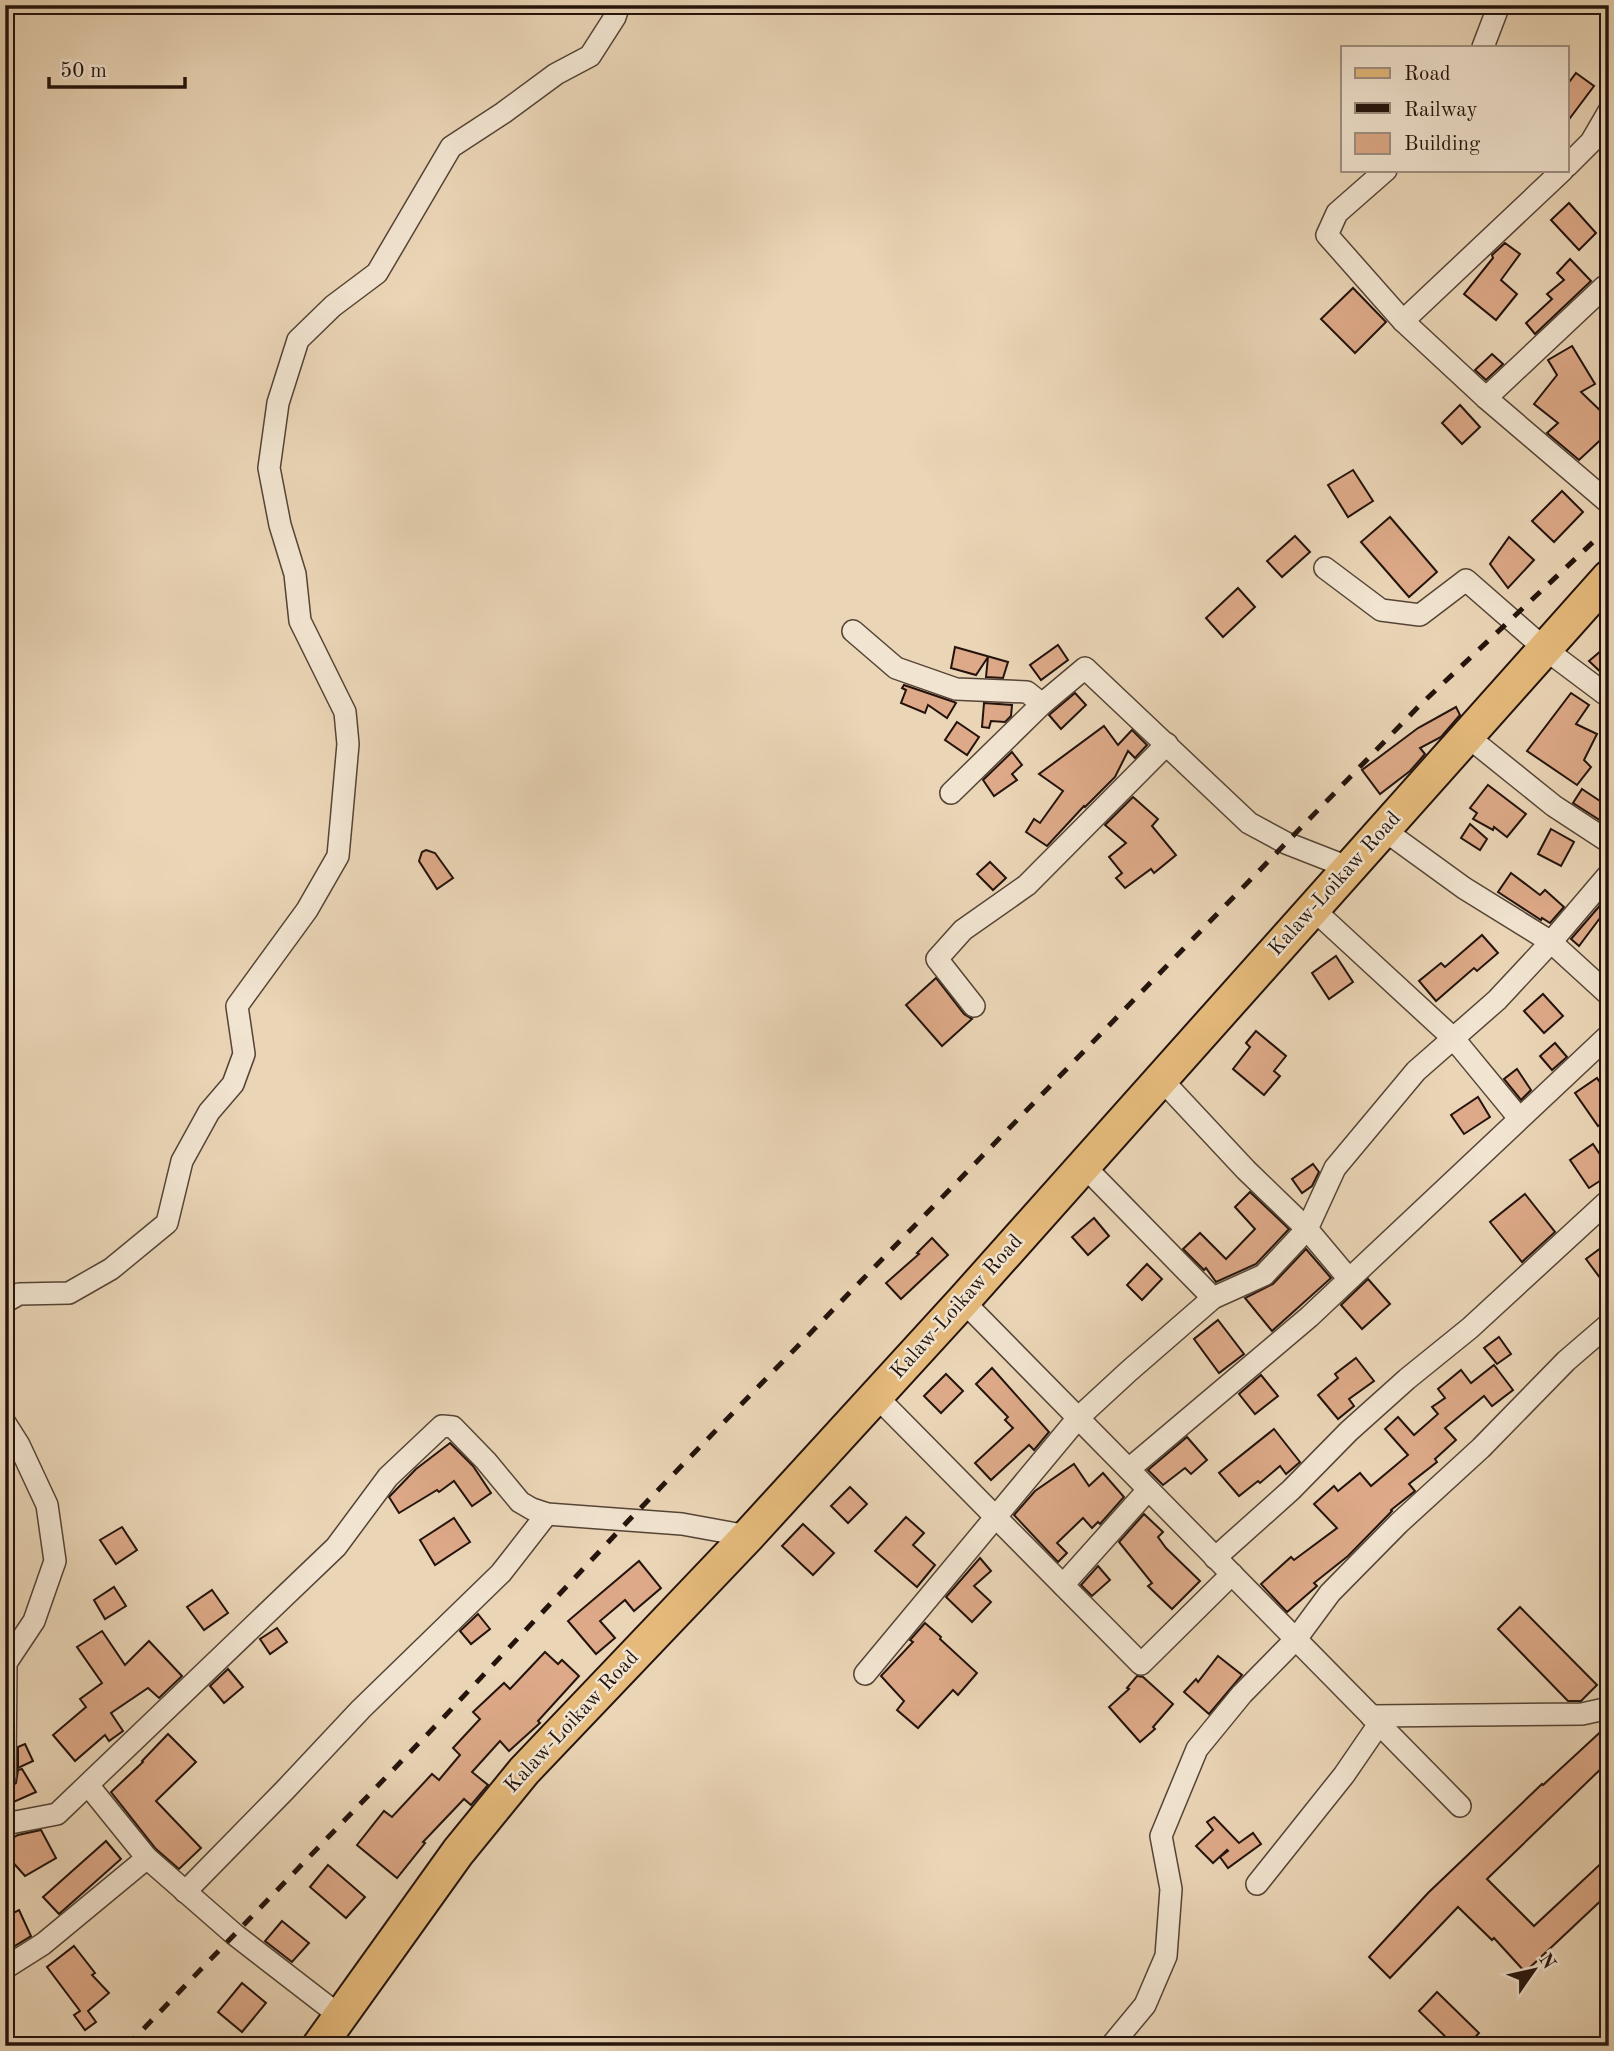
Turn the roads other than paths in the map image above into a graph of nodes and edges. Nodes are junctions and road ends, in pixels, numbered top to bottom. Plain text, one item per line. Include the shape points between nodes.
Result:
1 (619, 5) edge
2 (1499, 5) edge
3 (1483, 46) edge
4 (1609, 111) edge
5 (1568, 165) edge
6 (1384, 172) edge
7 (1561, 172) edge
8 (1604, 287) dead end
9 (1403, 321) junction
10 (1486, 398) junction
11 (1609, 503) edge
12 (1325, 568) dead end
13 (1609, 577) edge
14 (853, 631) dead end
15 (1545, 649) junction
16 (1609, 697) edge
17 (1042, 704) junction
18 (1467, 736) junction
19 (1167, 744) junction
20 (951, 793) dead end
21 (1384, 830) junction
22 (1609, 842) edge
23 (1350, 868) junction
24 (1609, 874) edge
25 (1313, 909) junction
26 (1551, 942) junction
27 (1609, 995) edge
28 (974, 1006) dead end
29 (1609, 1035) edge
30 (1454, 1039) junction
31 (1161, 1079) junction
32 (1519, 1118) junction
33 (1084, 1166) junction
34 (1609, 1200) edge
35 (1307, 1228) junction
36 (1349, 1279) junction
37 (1213, 1298) junction
38 (963, 1301) junction
39 (5, 1302) edge
40 (1609, 1325) edge
41 (876, 1396) junction
42 (1078, 1418) junction
43 (5, 1423) edge
44 (1129, 1469) junction
45 (1148, 1490) junction
46 (547, 1514) junction
47 (996, 1517) junction
48 (748, 1536) junction
49 (1215, 1558) junction
50 (1232, 1574) junction
51 (1063, 1585) junction
52 (1296, 1639) junction
53 (865, 1674) dead end
54 (1609, 1709) edge
55 (1375, 1720) junction
56 (5, 1776) edge
57 (88, 1785) junction
58 (1460, 1805) dead end
59 (5, 1824) edge
60 (147, 1858) junction
61 (1257, 1884) dead end
62 (185, 1892) junction
63 (5, 1968) edge
64 (340, 2016) junction
65 (319, 2046) edge
66 (1111, 2046) edge

1 - 39 street via 590,56 556,74 451,147 377,273 298,340 278,403 269,468 295,574 300,621 345,712 348,744 338,856 307,910 237,1006 244,1054 233,1084 209,1112 182,1161 167,1223 111,1269 69,1293 19,1294
2 - 3 street
4 - 5 street via 1591,142
6 - 9 street via 1337,213 1327,235
7 - 9 street
8 - 10 street
9 - 10 street
10 - 11 street
12 - 15 street via 1381,610 1420,615 1466,580
13 - 15 main road, Kalaw-Loikaw Road
14 - 17 street via 896,668 956,689 1027,692
15 - 16 street
15 - 18 main road, Kalaw-Loikaw Road
17 - 19 street via 1085,668
17 - 20 street
18 - 21 main road, Kalaw-Loikaw Road
18 - 22 street via 1554,806
19 - 23 street via 1250,823
19 - 28 street via 1027,885 963,930 937,959
21 - 23 main road, Kalaw-Loikaw Road
21 - 26 street via 1464,888
23 - 25 main road, Kalaw-Loikaw Road
24 - 26 street
25 - 30 street
25 - 31 main road, Kalaw-Loikaw Road
26 - 27 street
26 - 30 street
29 - 32 street
30 - 32 street
30 - 35 street via 1416,1071 1335,1168
31 - 33 main road, Kalaw-Loikaw Road
31 - 35 street
32 - 36 street
33 - 37 street
33 - 38 main road, Kalaw-Loikaw Road
34 - 49 street
35 - 36 street
35 - 37 street via 1264,1275
36 - 44 street
37 - 42 street
38 - 41 main road, Kalaw-Loikaw Road
38 - 42 street
40 - 52 street via 1399,1522 1330,1593
41 - 47 street
41 - 48 main road, Kalaw-Loikaw Road
42 - 44 street
42 - 47 street
43 - 56 street via 47,1505 55,1561 34,1621 6,1663
44 - 45 street
45 - 49 street
45 - 51 street
46 - 48 street via 682,1524
46 - 57 street via 520,1502 453,1427 442,1426 388,1477 336,1547
46 - 62 street via 501,1573 361,1709
47 - 51 street
47 - 53 street
48 - 64 main road, Kalaw-Loikaw Road via 524,1771 457,1852
49 - 50 street
50 - 51 street via 1141,1664
50 - 52 street
52 - 55 street
52 - 66 street via 1242,1694 1198,1749 1161,1836 1171,1889 1166,1956 1145,2005
54 - 55 street via 1582,1714
55 - 58 street
55 - 61 street via 1344,1775
57 - 59 street via 57,1814
57 - 60 street
60 - 62 street
60 - 63 street via 43,1944
62 - 64 street
64 - 65 main road, Kalaw-Loikaw Road

